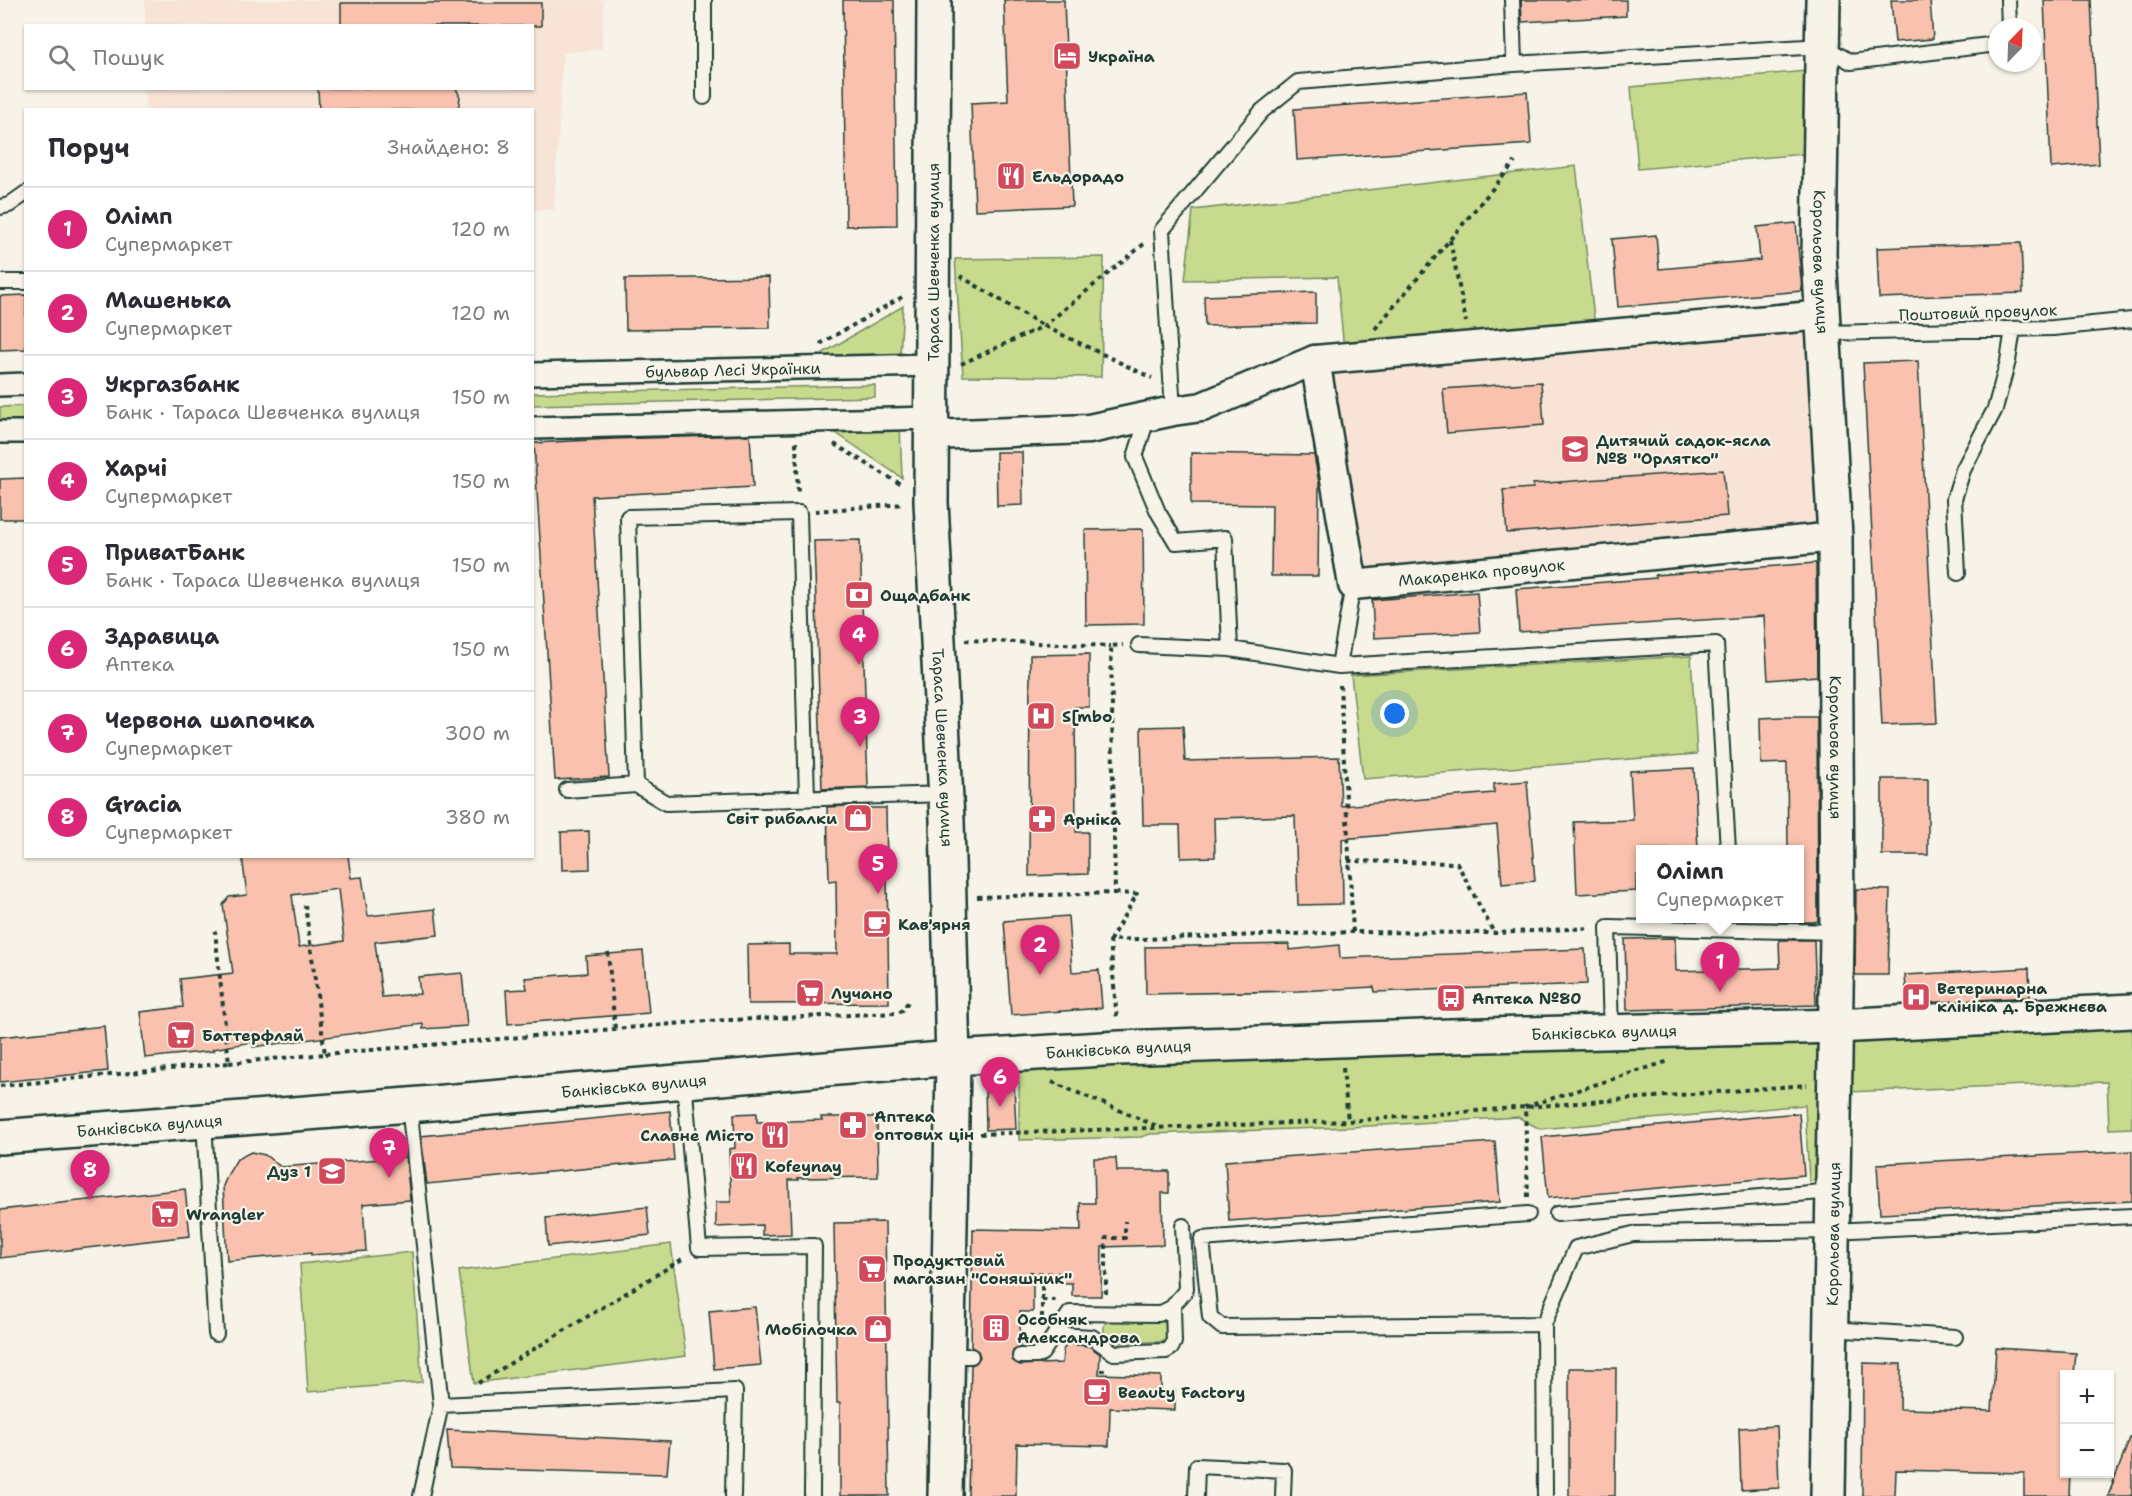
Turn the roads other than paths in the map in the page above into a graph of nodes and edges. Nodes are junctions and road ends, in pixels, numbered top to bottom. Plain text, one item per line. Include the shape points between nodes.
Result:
1 (704, 0) edge
2 (934, 0) edge
3 (1512, 0) edge
4 (1823, 0) edge
5 (2008, 0) edge
6 (2009, 18) edge
7 (1988, 45) edge
8 (1823, 46) junction
9 (1514, 64) junction
10 (704, 97) dead end
11 (24, 195) edge
12 (0, 207) edge
13 (0, 282) edge
14 (24, 282) edge
15 (2132, 320) edge
16 (1824, 324) junction
17 (2013, 329) junction
18 (1315, 360) junction
19 (933, 370) junction
20 (534, 374) edge
21 (24, 384) edge
22 (0, 385) edge
23 (1172, 399) junction
24 (932, 426) junction
25 (534, 428) edge
26 (0, 432) edge
27 (24, 432) edge
28 (1835, 537) junction
29 (1958, 573) dead end
30 (1353, 585) junction
31 (1139, 645) road end
32 (1230, 649) junction
33 (1339, 666) junction
34 (636, 785) junction
35 (567, 790) dead end
36 (945, 794) junction
37 (807, 798) junction
38 (1728, 845) edge
39 (1732, 924) edge
40 (1837, 932) junction
41 (2132, 1011) edge
42 (1836, 1026) junction
43 (1611, 1032) junction
44 (953, 1058) junction
45 (684, 1081) junction
46 (409, 1105) junction
47 (204, 1121) junction
48 (0, 1137) edge
49 (1833, 1191) junction
50 (1528, 1214) road end
51 (1557, 1214) dead end
52 (2132, 1216) edge
53 (1183, 1226) dead end
54 (1833, 1231) junction
55 (1173, 1306) junction
56 (1544, 1324) junction
57 (1831, 1329) junction
58 (216, 1334) dead end
59 (1955, 1337) dead end
60 (1051, 1340) junction
61 (1020, 1356) dead end
62 (441, 1405) junction
63 (421, 1496) edge
64 (733, 1496) edge
65 (812, 1496) edge
66 (945, 1496) edge
67 (1196, 1496) edge
68 (1283, 1496) edge
69 (1545, 1496) edge
70 (1828, 1496) edge

1 - 10 lane
2 - 19 street, Тараса Шевченка вулиця
3 - 9 lane
4 - 8 street, Корольова вулиця
5 - 6 lane
7 - 8 lane via 1851,63
8 - 9 lane
8 - 16 street, Корольова вулиця via 1820,255
9 - 23 lane via 1298,82 1262,111 1161,230
11 - 12 lane
13 - 14 lane
15 - 17 lane, Поштовий провулок
16 - 17 lane, Поштовий провулок
16 - 18 street
16 - 28 street, Корольова вулиця
17 - 29 lane via 1995,409 1963,470 1954,499
18 - 23 street via 1202,407
18 - 30 street
19 - 20 street, бульвар Лесі Українки
19 - 24 street, Тараса Шевченка вулиця
21 - 22 street
23 - 24 street via 1089,429
23 - 32 lane via 1145,425 1135,457 1158,512 1176,542 1226,538
24 - 25 street via 795,422
24 - 36 street, Тараса Шевченка вулиця via 931,502
26 - 27 street
28 - 30 street, Макаренка провулок
28 - 40 street, Корольова вулиця
30 - 33 lane
31 - 32 lane
32 - 33 lane
33 - 38 lane via 1716,644
34 - 35 lane
34 - 37 lane via 666,803
34 - 37 lane via 628,517 799,513
36 - 37 lane
36 - 44 street, Тараса Шевченка вулиця
39 - 40 lane
39 - 43 lane via 1608,927
40 - 42 street, Корольова вулиця
41 - 42 street, Банківська вулиця
42 - 43 street, Банківська вулиця
42 - 49 street, Корольова вулиця
43 - 44 street, Банківська вулиця via 1120,1048
44 - 45 street, Банківська вулиця
44 - 66 street, Тараса Шевченка вулиця via 959,1356
45 - 46 street, Банківська вулиця
45 - 65 lane via 699,1248 813,1246
46 - 47 street, Банківська вулиця
46 - 62 lane
47 - 48 street, Банківська вулиця
47 - 58 lane
49 - 51 lane
49 - 54 street, Корольова вулиця
50 - 56 lane via 1202,1239 1210,1317 1222,1327
52 - 54 lane
53 - 55 lane via 1186,1288
54 - 56 lane via 1633,1234 1576,1248
54 - 57 street, Корольова вулиця
55 - 60 lane via 1159,1314 1070,1313
55 - 60 lane via 1174,1342 1166,1351 1114,1353 1084,1335 1060,1335
56 - 69 lane
57 - 59 lane
57 - 70 street, Корольова вулиця
60 - 61 lane via 1037,1356
62 - 63 lane
62 - 64 lane via 735,1391
67 - 68 lane via 1197,1466 1284,1470

